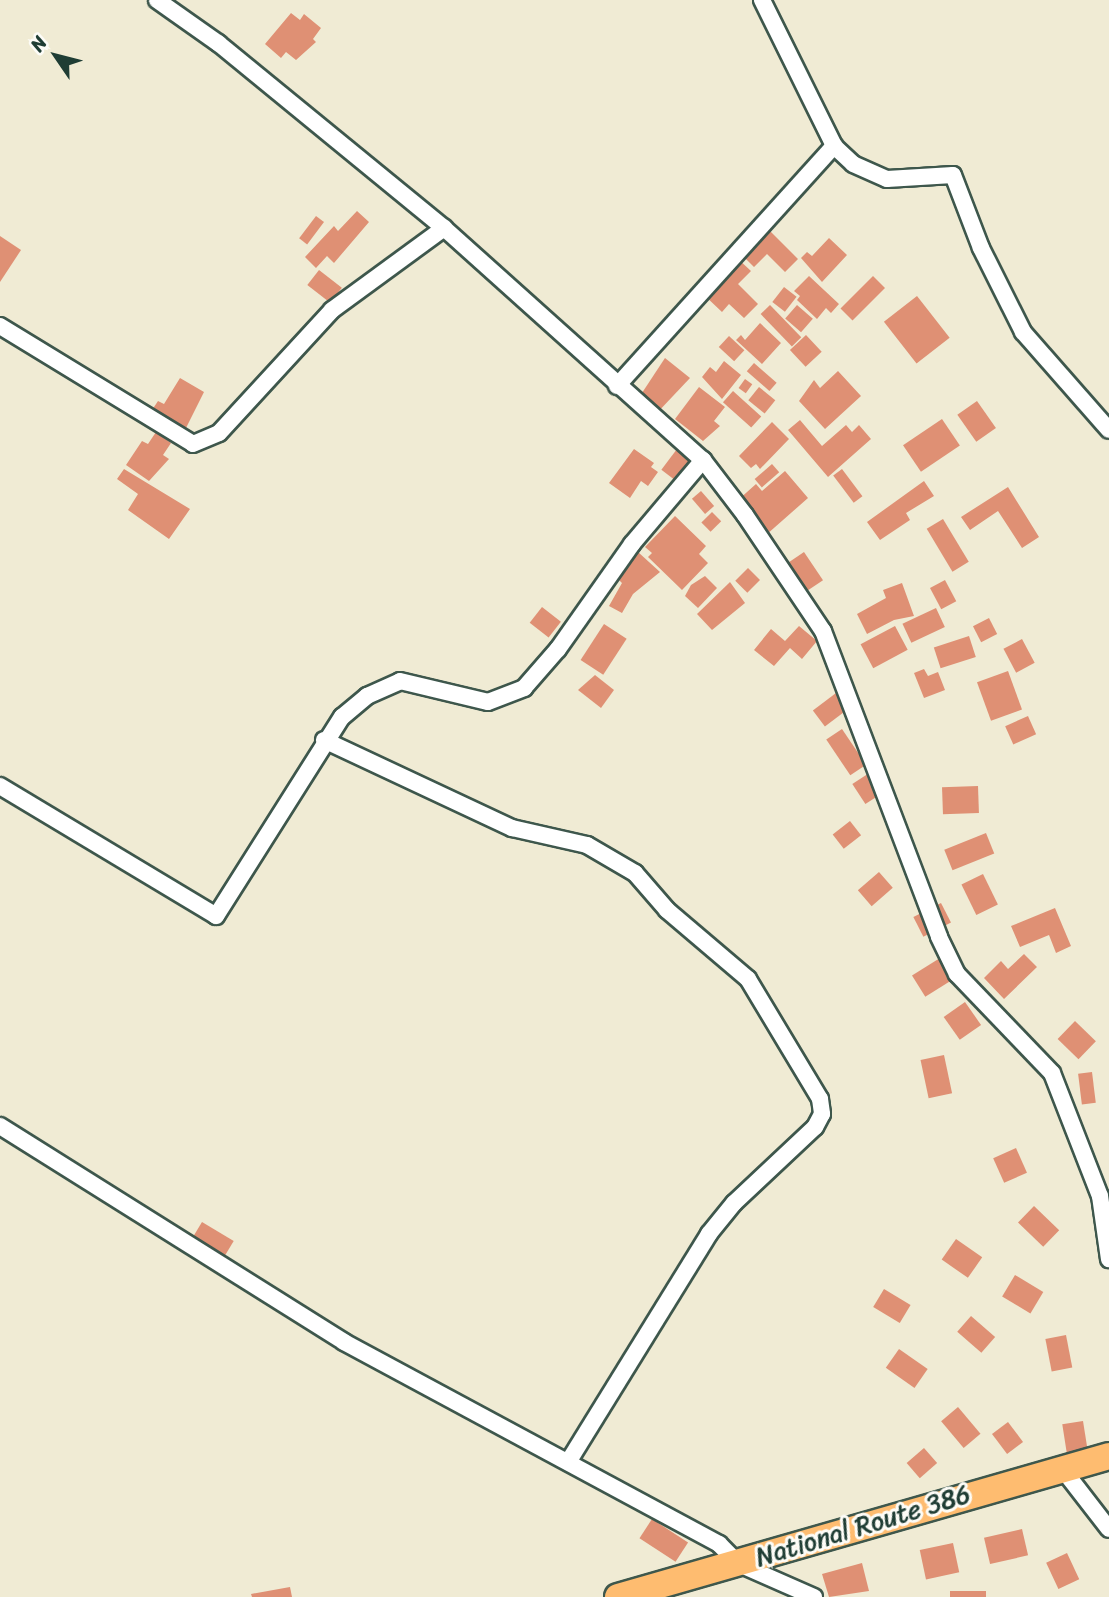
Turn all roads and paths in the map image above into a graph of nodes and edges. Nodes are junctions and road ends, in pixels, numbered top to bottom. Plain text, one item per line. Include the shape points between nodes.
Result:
1 (157, 0) edge
2 (762, 0) edge
3 (834, 146) junction
4 (444, 228) junction
5 (0, 326) edge
6 (617, 386) junction
7 (1109, 430) edge
8 (703, 460) junction
9 (324, 740) junction
10 (0, 786) edge
11 (0, 1126) edge
12 (1105, 1194) edge
13 (1109, 1259) edge
14 (1109, 1456) edge
15 (568, 1462) junction
16 (1061, 1467) junction
17 (1109, 1529) edge
18 (738, 1564) junction
19 (632, 1596) edge
20 (814, 1597) edge

1 - 4 street via 218,43
2 - 3 street
3 - 6 street
3 - 7 street via 853,164 887,179 953,175 981,248 1023,332
4 - 5 street via 332,310 219,433 193,444
4 - 6 street
6 - 8 street
8 - 9 street via 632,544 558,649 524,688 488,702 400,681 367,696
8 - 12 street via 823,631 939,937 975,998 1052,1073
9 - 10 street via 216,916
9 - 15 street via 512,828 587,845 635,873 667,910 748,979 820,1099 822,1114 815,1127 734,1203 709,1234
11 - 15 street via 344,1342
12 - 13 street
14 - 16 highway, National Route 386
15 - 18 street via 719,1544
16 - 17 street
16 - 18 highway, National Route 386
18 - 19 highway, National Route 386
18 - 20 street

